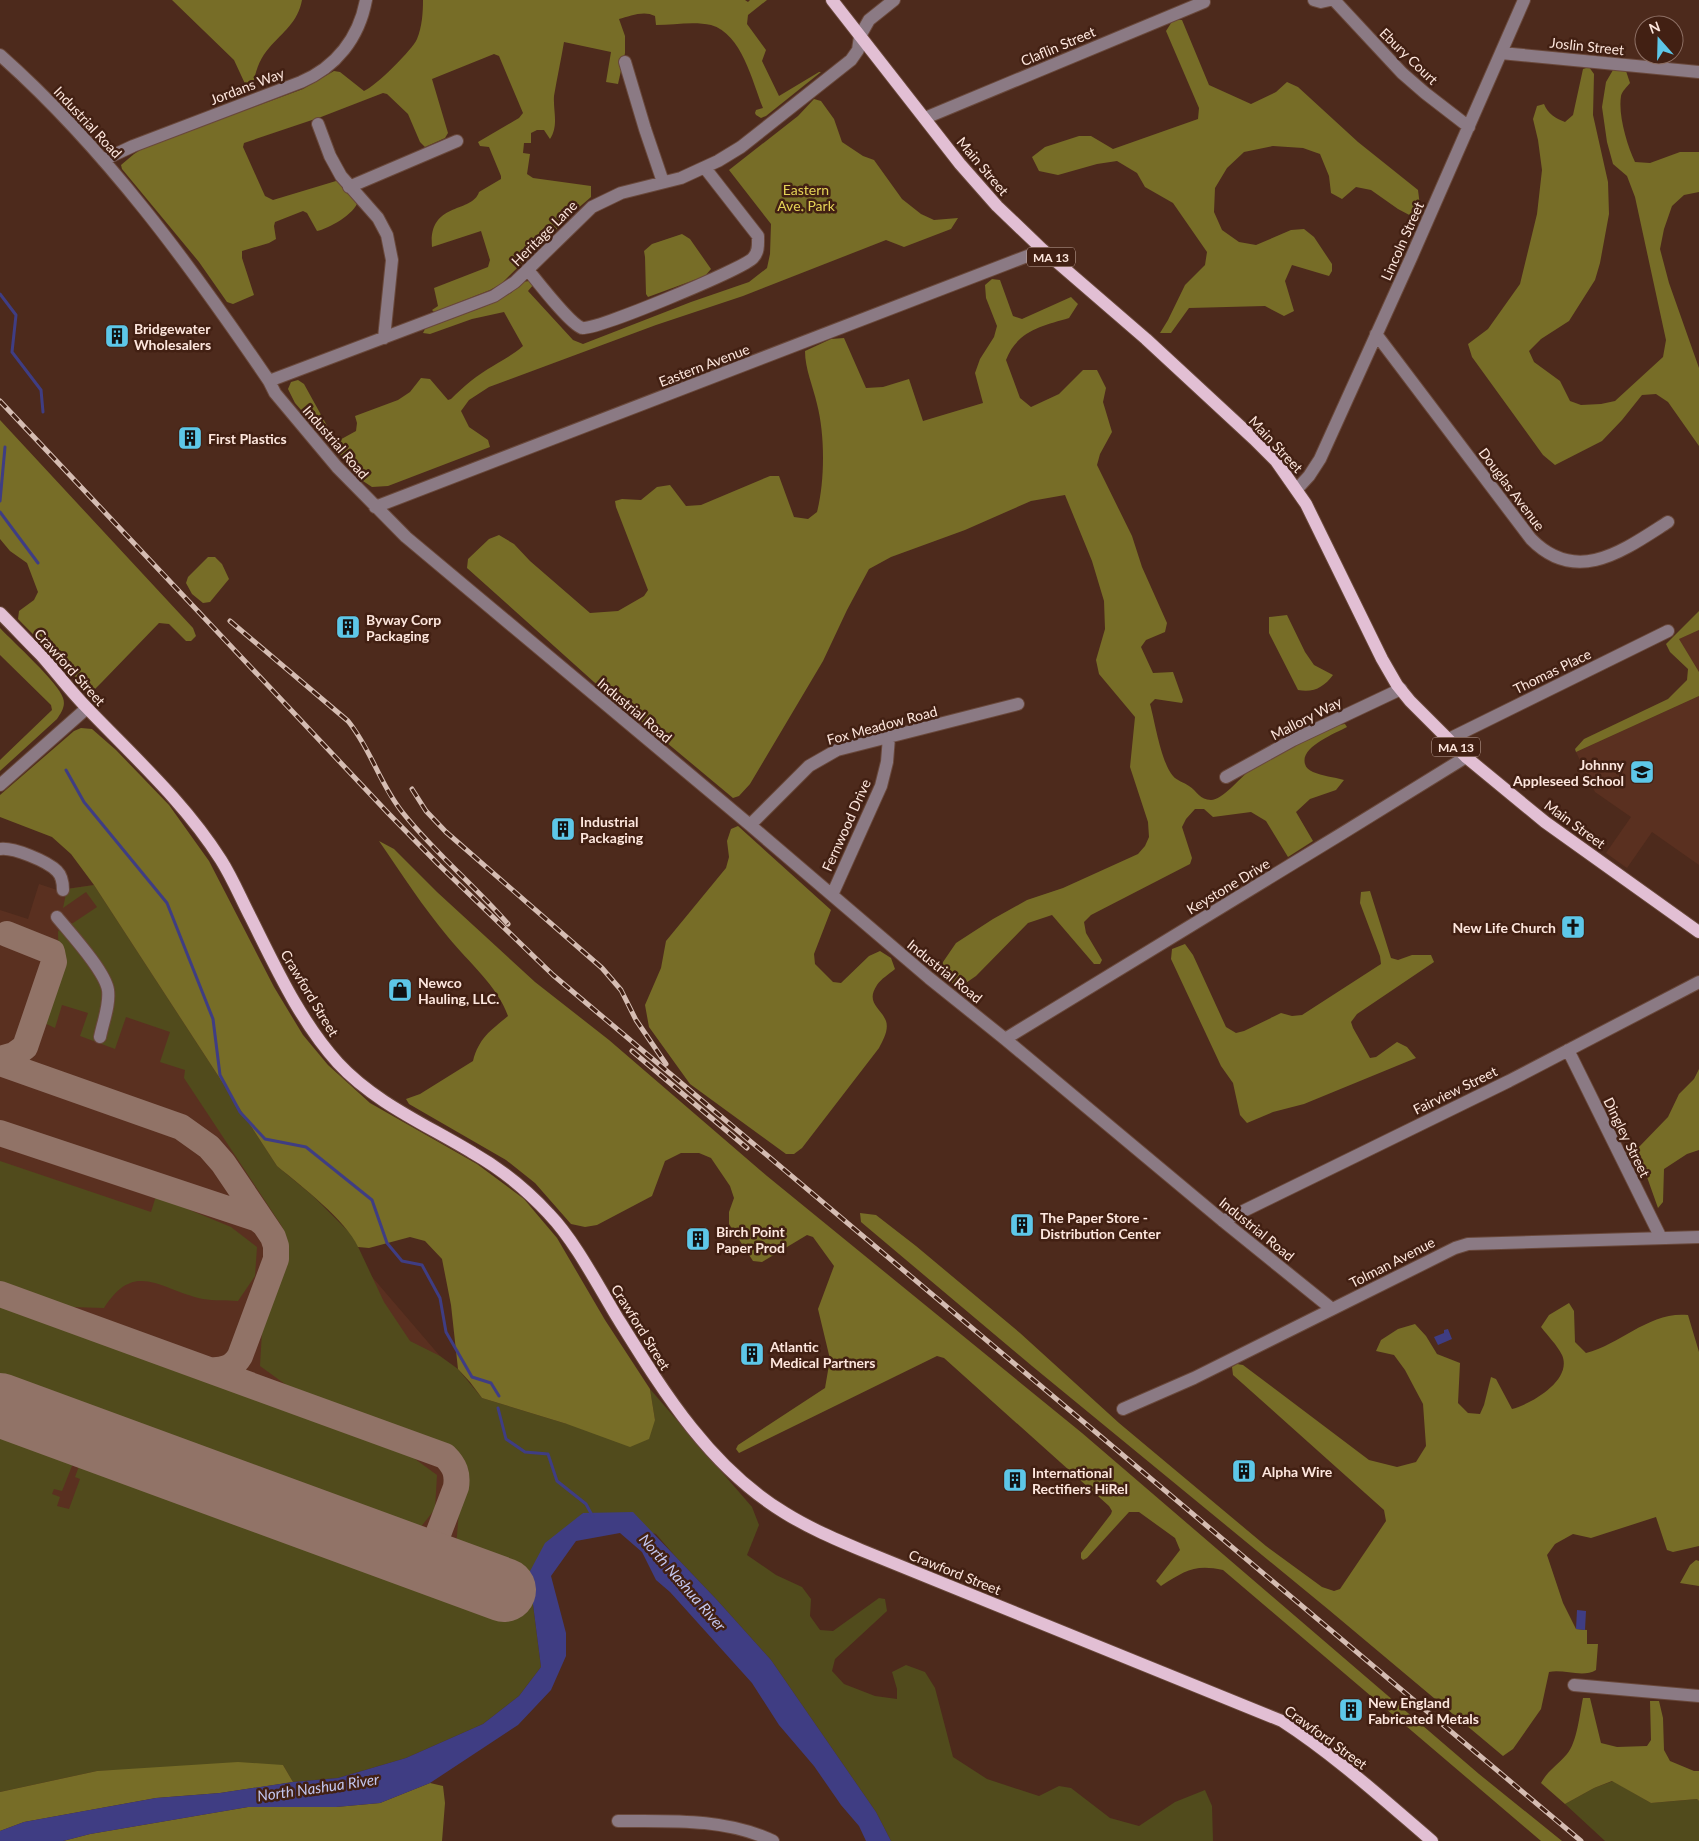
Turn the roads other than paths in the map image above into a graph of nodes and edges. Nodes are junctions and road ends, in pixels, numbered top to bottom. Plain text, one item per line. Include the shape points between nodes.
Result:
1 (366, 0) edge
2 (832, 0) edge
3 (894, 0) edge
4 (1314, 0) edge
5 (1330, 0) edge
6 (1334, 0) edge
7 (1524, 0) edge
8 (1204, 2) dead end
9 (860, 36) junction
10 (1501, 53) junction
11 (0, 55) edge
12 (624, 62) dead end
13 (1699, 72) edge
14 (925, 118) junction
15 (318, 124) dead end
16 (1469, 127) junction
17 (457, 141) dead end
18 (103, 160) junction
19 (705, 168) junction
20 (664, 182) junction
21 (350, 187) junction
22 (1043, 250) junction
23 (528, 270) junction
24 (1376, 334) junction
25 (384, 338) junction
26 (270, 381) junction
27 (1297, 489) junction
28 (376, 507) junction
29 (1668, 522) dead end
30 (0, 613) edge
31 (1668, 631) dead end
32 (1401, 689) junction
33 (1018, 704) dead end
34 (87, 708) junction
35 (889, 737) junction
36 (1449, 739) junction
37 (1466, 757) junction
38 (1226, 778) dead end
39 (0, 785) edge
40 (750, 825) junction
41 (0, 850) edge
42 (63, 890) dead end
43 (832, 895) junction
44 (57, 917) dead end
45 (1699, 932) edge
46 (1699, 982) edge
47 (100, 1036) dead end
48 (1005, 1039) junction
49 (1568, 1050) junction
50 (1223, 1221) junction
51 (1699, 1237) edge
52 (1661, 1238) junction
53 (1332, 1309) junction
54 (1123, 1409) dead end
55 (1574, 1685) dead end
56 (1699, 1696) edge
57 (618, 1821) dead end
58 (773, 1841) edge
59 (1432, 1841) edge

1 - 18 street, Jordans Way via 348,45 314,76
2 - 9 main road, Main Street / MA 13
3 - 9 street, Heritage Lane via 869,20
4 - 5 street
6 - 16 street, Ebury Court via 1402,73
7 - 10 street, Lincoln Street
8 - 14 street, Claflin Street
9 - 14 main road, Main Street / MA 13
9 - 19 street, Heritage Lane via 858,50 851,60 741,147
10 - 13 street, Joslin Street
10 - 16 street, Lincoln Street
11 - 18 street, Industrial Road via 52,104
12 - 20 street
14 - 22 main road, Main Street / MA 13 via 988,196
15 - 21 street via 333,163
16 - 24 street, Lincoln Street
17 - 21 street
18 - 26 street, Industrial Road via 188,264
19 - 20 street, Heritage Lane
19 - 23 street via 758,236 758,249 753,259 715,279 584,329 577,326
20 - 23 street, Heritage Lane via 621,193 592,207
21 - 25 street via 382,224 391,250
22 - 27 main road, Main Street / MA 13 via 1254,439
22 - 28 street, Eastern Avenue
23 - 25 street, Heritage Lane via 508,289 494,296
24 - 27 street, Lincoln Street via 1316,465
24 - 29 street, Douglas Avenue via 1531,539 1546,552 1573,562 1596,561
25 - 26 street, Heritage Lane
26 - 28 street, Industrial Road via 275,393 327,457
27 - 32 main road, Main Street / MA 13 via 1379,654
28 - 40 street, Industrial Road via 406,537
30 - 34 main road, Crawford Street
31 - 36 street, Thomas Place
32 - 36 main road, Main Street / MA 13
32 - 38 street, Mallory Way via 1293,740
33 - 35 street, Fox Meadow Road
34 - 39 street
34 - 59 main road, Crawford Street via 134,755 204,835 233,880 293,1000 326,1049 376,1095 492,1164 552,1216 663,1392 710,1451 759,1496 804,1524 861,1550 1282,1721 1354,1775
35 - 40 street, Fox Meadow Road via 823,756 793,780
35 - 43 street, Fernwood Drive via 881,786
36 - 37 main road, Main Street / MA 13
37 - 45 main road, Main Street / MA 13 via 1544,822
37 - 48 street, Keystone Drive
40 - 43 street, Industrial Road
41 - 42 street via 12,850 52,867 59,874
43 - 48 street, Industrial Road
44 - 47 street via 106,983 108,1003
46 - 49 street, Fairview Street
48 - 50 street, Industrial Road
49 - 50 street, Fairview Street
49 - 52 street, Dingley Street
50 - 53 street, Industrial Road
51 - 52 street, Tolman Avenue
52 - 53 street, Tolman Avenue via 1468,1244
53 - 54 street, Tolman Avenue via 1194,1378
55 - 56 street
57 - 58 street via 724,1826

